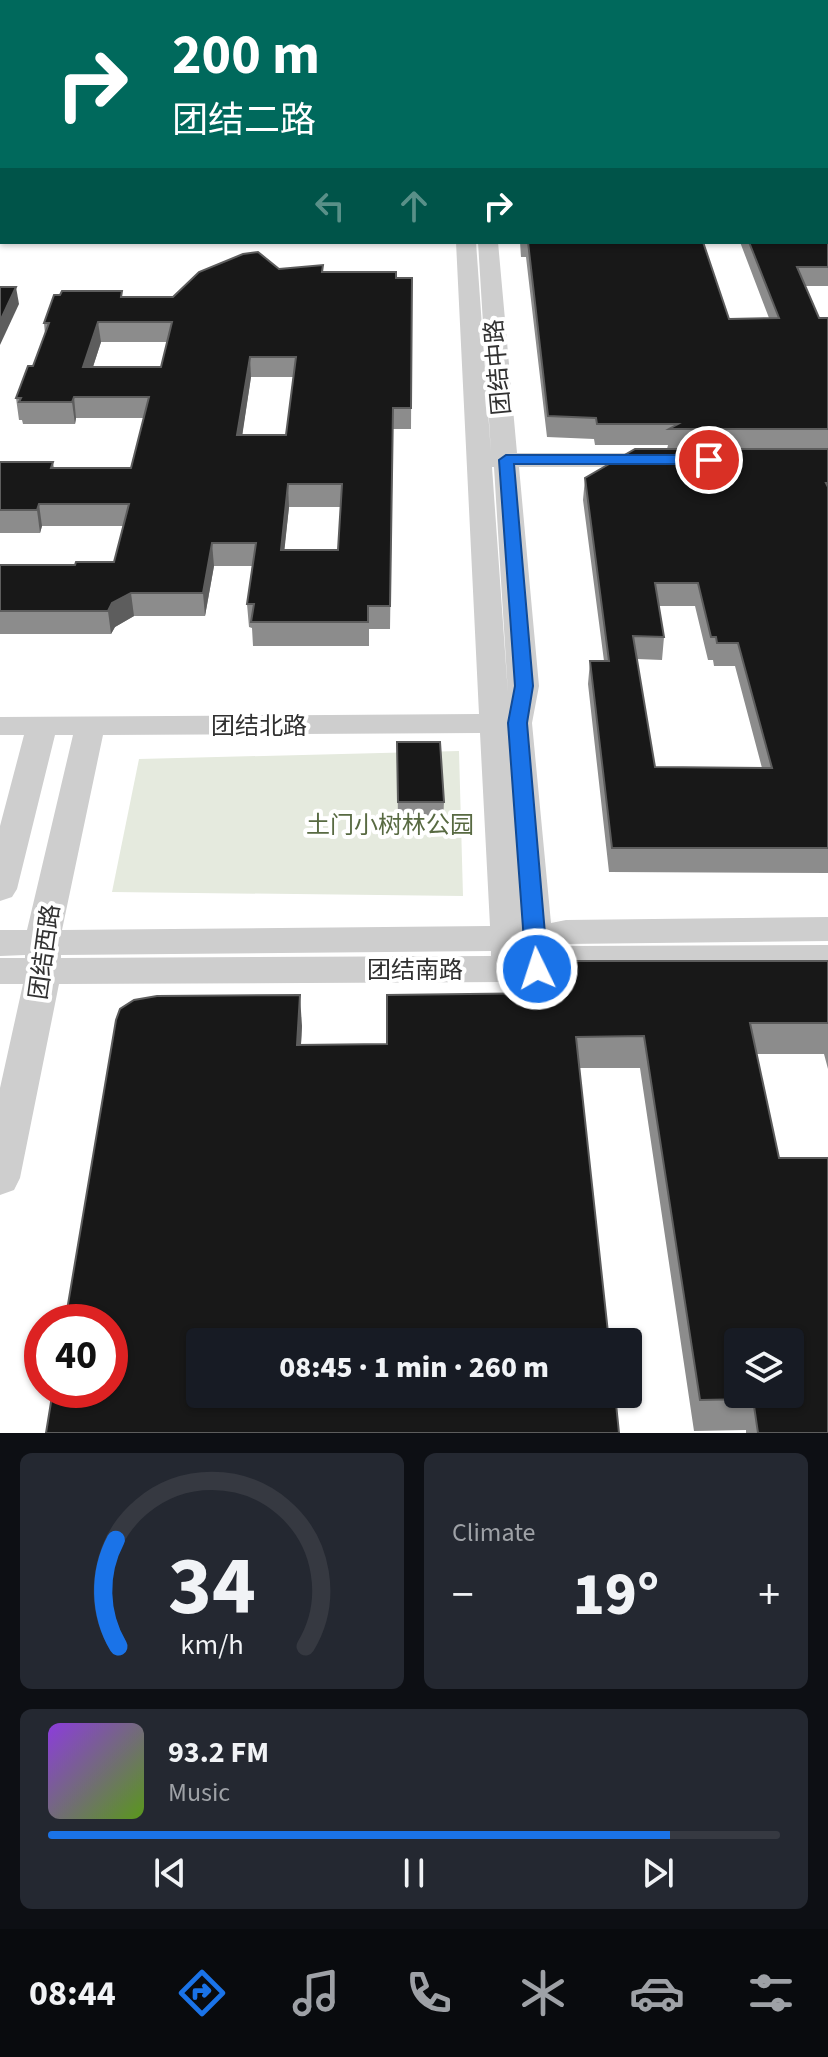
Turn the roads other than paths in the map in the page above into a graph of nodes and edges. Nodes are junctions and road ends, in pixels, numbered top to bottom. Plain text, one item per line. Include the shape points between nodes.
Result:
1 (466, 244) edge
2 (488, 244) edge
3 (493, 460) junction
4 (687, 460) edge
5 (506, 723) junction
6 (0, 726) edge
7 (42, 726) junction
8 (90, 727) junction
9 (0, 889) edge
10 (828, 929) edge
11 (0, 943) edge
12 (522, 954) junction
13 (43, 956) junction
14 (828, 958) edge
15 (0, 971) edge
16 (0, 1178) edge

1 - 3 street, 团结中路
2 - 3 street, 团结中路
3 - 4 street
3 - 5 street, 团结中路 via 524,686
5 - 8 street, 团结北路
5 - 12 street, 团结中路
6 - 7 street, 团结北路
7 - 8 street, 团结北路
7 - 9 street
8 - 13 street, 团结西路
10 - 12 street, 团结南路 via 566,932
11 - 13 street, 团结南路
12 - 13 street, 团结南路
12 - 14 street, 团结南路 via 570,959
13 - 15 street, 团结南路
13 - 16 street, 团结西路

